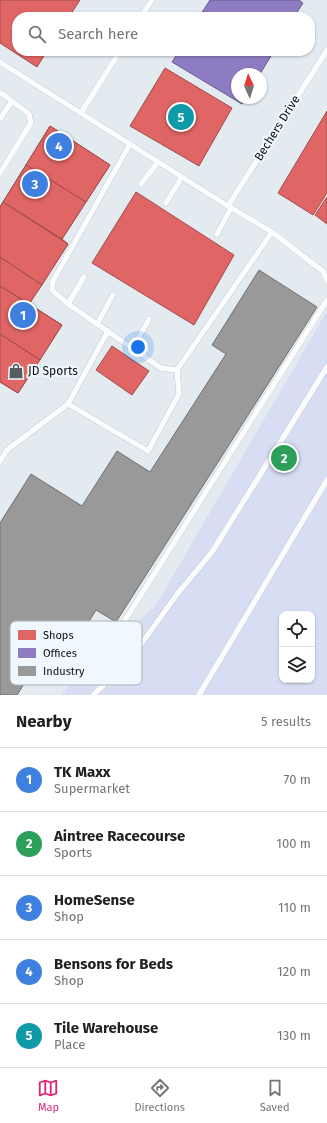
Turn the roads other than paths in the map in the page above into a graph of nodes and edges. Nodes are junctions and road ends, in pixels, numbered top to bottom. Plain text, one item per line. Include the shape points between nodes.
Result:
1 (152, 0) edge
2 (144, 12) edge
3 (327, 50) edge
4 (117, 56) edge
5 (0, 62) edge
6 (0, 94) edge
7 (12, 101) junction
8 (81, 113) junction
9 (0, 119) edge
10 (130, 144) junction
11 (158, 162) junction
12 (0, 173) edge
13 (182, 177) junction
14 (141, 184) dead end
15 (166, 203) dead end
16 (230, 207) junction
17 (272, 232) junction
18 (217, 234) dead end
19 (84, 277) dead end
20 (327, 281) edge
21 (113, 295) dead end
22 (327, 300) edge
23 (68, 304) junction
24 (149, 319) dead end
25 (97, 324) junction
26 (108, 331) junction
27 (133, 348) junction
28 (327, 367) edge
29 (177, 370) junction
30 (68, 404) junction
31 (0, 461) edge
32 (327, 480) edge
33 (125, 621) edge
34 (142, 643) edge
35 (104, 685) edge
36 (93, 695) edge
37 (199, 695) edge

1 - 2 lane
3 - 16 lane, Bechers Drive
4 - 8 lane
5 - 8 lane
6 - 7 lane
7 - 9 lane
7 - 12 lane via 29,114 31,123
8 - 10 lane
10 - 11 lane
10 - 23 lane via 53,281 52,290
11 - 13 lane
11 - 14 lane
13 - 15 lane
13 - 16 lane
16 - 17 lane
16 - 18 lane, Bechers Drive
17 - 20 lane via 323,271
17 - 29 lane
19 - 23 lane
21 - 25 lane
22 - 33 lane
23 - 25 lane
24 - 27 lane
25 - 26 lane
26 - 27 lane
26 - 30 lane
27 - 29 lane via 161,368
28 - 34 lane via 212,552 166,608
29 - 30 lane via 179,394 148,451
30 - 31 lane via 7,450
32 - 37 lane
35 - 36 lane

